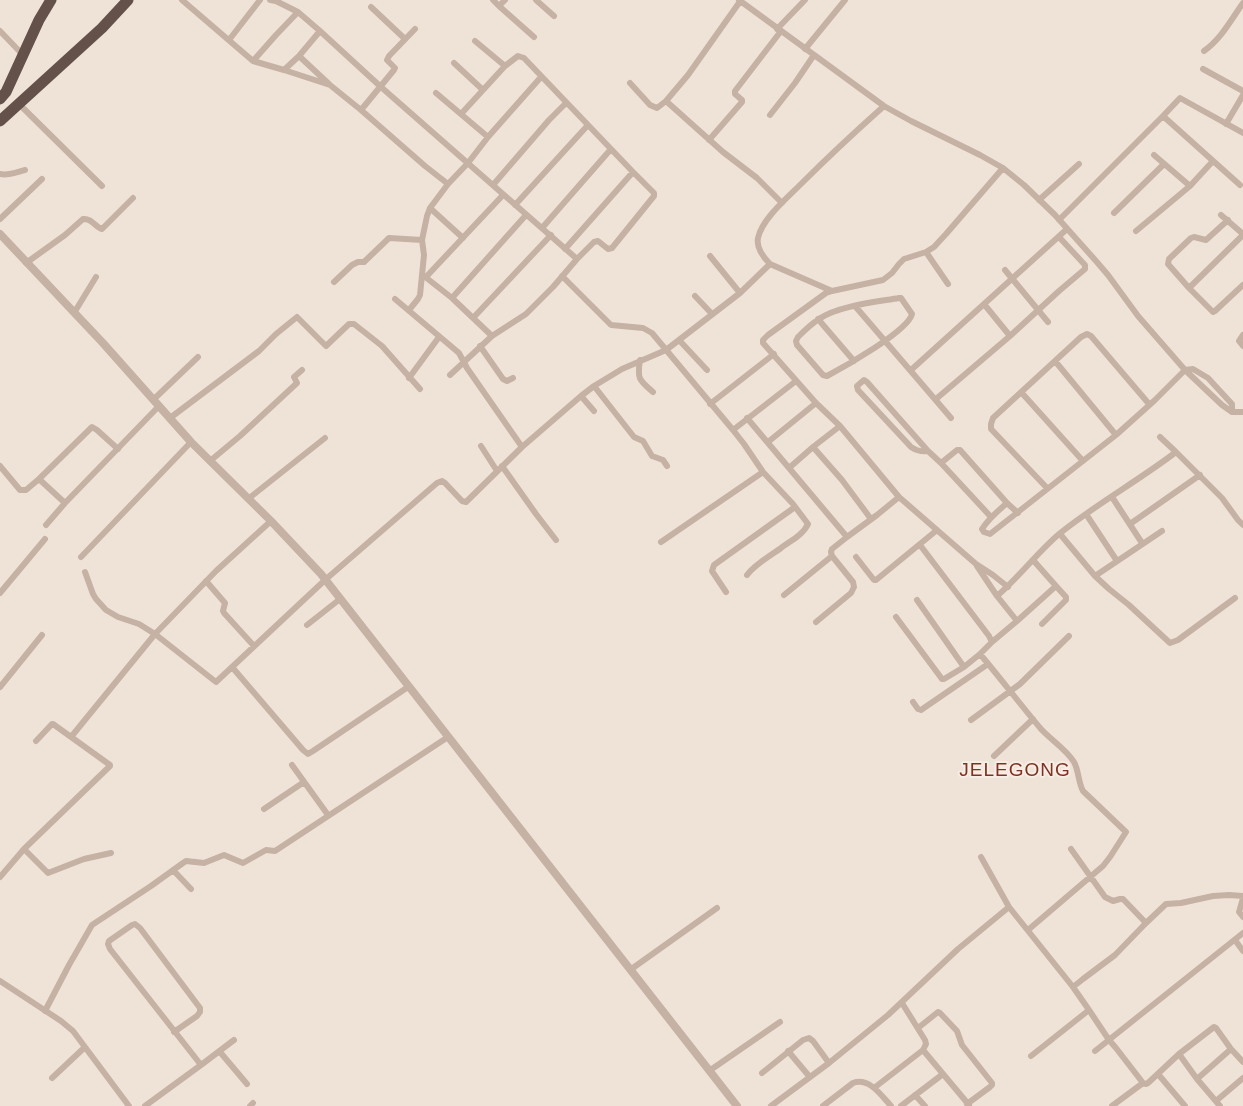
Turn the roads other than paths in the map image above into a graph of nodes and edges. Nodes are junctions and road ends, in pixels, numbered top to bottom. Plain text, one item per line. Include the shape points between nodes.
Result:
1 (51, 0) edge
2 (118, 0) edge
3 (128, 0) edge
4 (182, 0) edge
5 (260, 0) edge
6 (274, 0) edge
7 (493, 0) edge
8 (505, 0) edge
9 (536, 0) edge
10 (740, 0) edge
11 (805, 0) edge
12 (845, 0) edge
13 (1243, 3) edge
14 (499, 6) junction
15 (371, 7) dead end
16 (298, 12) junction
17 (554, 16) dead end
18 (102, 28) junction
19 (415, 29) dead end
20 (779, 30) junction
21 (0, 31) edge
22 (320, 31) junction
23 (534, 37) dead end
24 (228, 40) junction
25 (405, 40) junction
26 (475, 41) dead end
27 (806, 48) junction
28 (1204, 51) dead end
29 (23, 55) junction
30 (814, 55) junction
31 (299, 56) junction
32 (253, 61) junction
33 (454, 63) dead end
34 (505, 66) junction
35 (1203, 69) dead end
36 (284, 70) junction
37 (542, 77) junction
38 (630, 83) dead end
39 (330, 85) junction
40 (381, 86) junction
41 (483, 90) junction
42 (436, 93) dead end
43 (1243, 93) edge
44 (0, 99) edge
45 (666, 101) junction
46 (566, 103) junction
47 (19, 104) junction
48 (884, 106) junction
49 (361, 110) junction
50 (462, 114) junction
51 (770, 115) dead end
52 (1163, 116) junction
53 (0, 121) edge
54 (1226, 124) junction
55 (588, 125) junction
56 (1243, 132) edge
57 (488, 136) junction
58 (709, 140) junction
59 (611, 148) junction
60 (1154, 155) dead end
61 (1213, 161) junction
62 (468, 163) junction
63 (1079, 164) dead end
64 (1164, 164) junction
65 (1003, 168) junction
66 (25, 170) dead end
67 (632, 172) junction
68 (0, 174) edge
69 (42, 179) dead end
70 (448, 184) junction
71 (494, 185) junction
72 (1240, 185) dead end
73 (102, 186) dead end
74 (1190, 186) junction
75 (503, 195) junction
76 (133, 198) dead end
77 (1039, 200) junction
78 (782, 203) junction
79 (515, 205) junction
80 (430, 208) junction
81 (1114, 213) dead end
82 (526, 215) junction
83 (1221, 215) dead end
84 (0, 219) edge
85 (1058, 220) junction
86 (1228, 220) junction
87 (542, 228) junction
88 (1067, 229) junction
89 (1136, 231) dead end
90 (0, 234) edge
91 (1243, 234) edge
92 (551, 236) junction
93 (1059, 237) junction
94 (463, 238) junction
95 (422, 240) junction
96 (565, 249) junction
97 (926, 252) junction
98 (710, 256) dead end
99 (577, 259) junction
100 (26, 263) junction
101 (770, 264) junction
102 (1004, 270) dead end
103 (424, 275) junction
104 (562, 276) junction
105 (96, 277) dead end
106 (1012, 279) junction
107 (334, 282) dead end
108 (948, 284) dead end
109 (1243, 285) edge
110 (1189, 288) junction
111 (832, 290) junction
112 (740, 293) junction
113 (695, 296) dead end
114 (452, 298) junction
115 (395, 299) dead end
116 (984, 304) junction
117 (855, 306) junction
118 (410, 310) junction
119 (1039, 310) junction
120 (74, 313) junction
121 (712, 314) junction
122 (473, 318) junction
123 (818, 319) junction
124 (1048, 322) dead end
125 (1243, 334) edge
126 (492, 336) junction
127 (1010, 336) junction
128 (439, 337) junction
129 (679, 340) junction
130 (885, 340) junction
131 (480, 346) junction
132 (1243, 346) edge
133 (666, 350) junction
134 (774, 354) junction
135 (198, 357) dead end
136 (640, 360) junction
137 (854, 361) junction
138 (1055, 361) junction
139 (464, 362) junction
140 (302, 370) dead end
141 (707, 370) dead end
142 (911, 370) junction
143 (1185, 370) junction
144 (450, 375) dead end
145 (409, 378) junction
146 (513, 378) dead end
147 (796, 381) junction
148 (594, 386) junction
149 (420, 389) dead end
150 (653, 392) dead end
151 (1021, 392) junction
152 (581, 396) junction
153 (154, 399) junction
154 (936, 399) junction
155 (816, 403) junction
156 (710, 404) junction
157 (1149, 404) junction
158 (159, 406) junction
159 (594, 411) dead end
160 (894, 412) junction
161 (1243, 412) edge
162 (170, 418) junction
163 (747, 418) junction
164 (951, 418) dead end
165 (886, 420) junction
166 (840, 426) junction
167 (733, 430) junction
168 (1116, 435) junction
169 (1160, 437) dead end
170 (325, 438) dead end
171 (192, 442) junction
172 (768, 442) junction
173 (481, 446) dead end
174 (522, 447) junction
175 (813, 447) junction
176 (118, 449) junction
177 (928, 451) junction
178 (1176, 452) junction
179 (210, 461) junction
180 (1083, 461) junction
181 (941, 463) junction
182 (0, 466) edge
183 (667, 466) dead end
184 (499, 468) junction
185 (789, 468) junction
186 (762, 472) junction
187 (1200, 475) junction
188 (39, 479) junction
189 (1047, 488) junction
190 (899, 497) junction
191 (1112, 497) junction
192 (248, 499) junction
193 (65, 503) junction
194 (1007, 503) junction
195 (795, 507) junction
196 (1018, 512) junction
197 (1086, 514) junction
198 (991, 517) junction
199 (871, 519) junction
200 (271, 521) junction
201 (1130, 524) junction
202 (46, 525) dead end
203 (1243, 525) edge
204 (937, 530) junction
205 (1162, 531) dead end
206 (1060, 534) junction
207 (847, 536) junction
208 (45, 539) dead end
209 (556, 540) dead end
210 (661, 542) dead end
211 (1142, 543) junction
212 (920, 545) junction
213 (832, 556) junction
214 (81, 557) dead end
215 (856, 557) dead end
216 (1033, 560) junction
217 (1116, 561) junction
218 (976, 564) junction
219 (85, 572) dead end
220 (747, 575) dead end
221 (1095, 576) junction
222 (325, 580) junction
223 (206, 581) junction
224 (1056, 586) junction
225 (1008, 587) junction
226 (726, 592) dead end
227 (0, 593) edge
228 (784, 595) dead end
229 (997, 596) junction
230 (1235, 598) dead end
231 (340, 599) junction
232 (917, 600) dead end
233 (896, 617) dead end
234 (1017, 621) junction
235 (816, 622) dead end
236 (1042, 624) dead end
237 (307, 625) dead end
238 (155, 634) junction
239 (42, 635) dead end
240 (1069, 636) dead end
241 (992, 642) junction
242 (254, 646) junction
243 (980, 654) junction
244 (988, 664) junction
245 (232, 667) junction
246 (964, 667) junction
247 (408, 686) junction
248 (0, 687) edge
249 (1011, 691) junction
250 (913, 702) dead end
251 (1033, 719) junction
252 (971, 720) dead end
253 (71, 737) junction
254 (448, 737) junction
255 (36, 741) dead end
256 (994, 756) dead end
257 (292, 765) dead end
258 (304, 782) junction
259 (264, 809) dead end
260 (328, 815) junction
261 (24, 848) junction
262 (1072, 849) dead end
263 (110, 853) dead end
264 (980, 857) dead end
265 (173, 870) junction
266 (0, 877) edge
267 (1090, 877) junction
268 (191, 889) dead end
269 (1243, 897) edge
270 (1009, 907) junction
271 (717, 908) dead end
272 (1243, 917) edge
273 (1146, 923) junction
274 (1028, 930) junction
275 (1243, 933) edge
276 (1235, 940) junction
277 (1243, 951) edge
278 (630, 970) junction
279 (0, 981) edge
280 (1073, 987) junction
281 (902, 1003) junction
282 (1089, 1010) junction
283 (45, 1011) junction
284 (780, 1022) dead end
285 (918, 1028) junction
286 (174, 1032) junction
287 (234, 1040) dead end
288 (1109, 1040) junction
289 (84, 1047) junction
290 (1231, 1049) junction
291 (922, 1050) junction
292 (788, 1051) junction
293 (1095, 1051) dead end
294 (220, 1052) junction
295 (1179, 1054) junction
296 (1032, 1056) dead end
297 (829, 1062) junction
298 (1243, 1062) edge
299 (201, 1065) junction
300 (709, 1071) junction
301 (762, 1073) dead end
302 (943, 1074) junction
303 (1158, 1074) junction
304 (810, 1076) junction
305 (52, 1078) dead end
306 (1243, 1078) edge
307 (1197, 1079) junction
308 (1143, 1083) junction
309 (247, 1084) dead end
310 (874, 1088) junction
311 (916, 1095) junction
312 (1218, 1104) edge
313 (968, 1105) edge
314 (130, 1106) edge
315 (145, 1106) edge
316 (736, 1106) edge
317 (771, 1106) edge
318 (823, 1106) edge
319 (891, 1106) edge
320 (901, 1106) edge
321 (925, 1106) edge
322 (1112, 1106) edge
323 (1185, 1106) edge

1 - 29 highway via 38,20
2 - 18 highway
3 - 18 highway
4 - 24 street
5 - 24 street
6 - 16 street
7 - 14 street
8 - 14 street
9 - 17 street
10 - 20 street
10 - 45 street
11 - 20 street
12 - 27 street
13 - 28 street via 1218,38
14 - 23 street
15 - 25 street
16 - 22 street
16 - 32 street
18 - 47 highway
19 - 25 street
20 - 27 street
20 - 58 street via 735,91 742,102
21 - 29 street
22 - 31 street
22 - 40 street
24 - 32 street
25 - 40 street via 388,58 395,68
26 - 34 street
27 - 30 street
29 - 44 highway
30 - 48 street
30 - 51 street
31 - 36 street
31 - 39 street
32 - 36 street
33 - 41 street
34 - 37 street via 520,56
34 - 41 street
35 - 43 street
36 - 39 street
37 - 46 street
37 - 57 street
38 - 45 street via 656,108
39 - 49 street
40 - 49 street
40 - 62 street
41 - 50 street
42 - 50 street
43 - 54 street
45 - 58 street
46 - 55 street
46 - 71 street
47 - 53 highway
47 - 73 street
48 - 65 street
48 - 78 street
49 - 70 street
50 - 57 street
52 - 54 street via 1181,98
52 - 61 street
52 - 85 street
54 - 56 street
55 - 59 street
55 - 79 street
57 - 62 street
58 - 78 street
59 - 67 street
59 - 87 street
60 - 64 street
61 - 72 street
61 - 74 street
62 - 70 street
62 - 71 street
63 - 77 street
64 - 74 street
64 - 81 street
65 - 77 street
65 - 97 street via 946,234
66 - 68 street
67 - 96 street
67 - 99 street via 654,193 652,199 612,248 608,249 596,241
69 - 84 street
70 - 80 street
71 - 75 street
74 - 89 street
75 - 79 street
75 - 94 street
76 - 100 street via 102,229 83,218
77 - 85 street
78 - 101 street via 765,222 758,239 759,250
79 - 82 street
80 - 94 street
80 - 95 street
82 - 87 street
82 - 114 street
83 - 86 street
85 - 88 street
86 - 91 street
86 - 110 street via 1206,240 1191,238 1169,259 1168,264
87 - 92 street
88 - 93 street
88 - 143 street
90 - 100 street
91 - 110 street
92 - 96 street
92 - 122 street
93 - 106 street
93 - 119 street via 1086,267
94 - 103 street
95 - 103 street
95 - 107 street via 389,238 364,262 352,265
96 - 99 street
97 - 108 street
97 - 111 street via 904,259 883,280
98 - 112 street
99 - 104 street
100 - 120 street
101 - 111 street
101 - 112 street
102 - 106 street
103 - 114 street
103 - 118 street via 420,295
104 - 126 street via 526,314
104 - 133 street via 611,325 644,328
105 - 120 street
106 - 116 street
106 - 119 street
109 - 110 street via 1214,312
111 - 134 street via 763,340
112 - 121 street
113 - 121 street
114 - 122 street
115 - 118 street
116 - 127 street
116 - 142 street
117 - 123 street
117 - 130 street
117 - 130 street via 901,298 912,317
118 - 128 street
119 - 124 street
119 - 127 street
120 - 153 street
121 - 129 street
122 - 126 street
123 - 137 street
123 - 137 street via 798,337 797,345 823,375 827,376
125 - 132 street via 1239,341
126 - 131 street
127 - 154 street
128 - 139 street
128 - 145 street
129 - 133 street
129 - 141 street
130 - 137 street
130 - 142 street
131 - 139 street
131 - 146 street via 503,379
133 - 136 street
133 - 156 street
134 - 147 street
134 - 156 street
135 - 153 street
136 - 148 street
136 - 150 street via 638,373
138 - 151 street
138 - 157 street via 1087,334
138 - 168 street
139 - 144 street
139 - 174 street
140 - 179 street via 294,378 297,383
142 - 154 street
143 - 157 street
143 - 161 street via 1232,412
145 - 149 street
145 - 162 street via 382,346 354,324 349,324 326,346 297,317 259,351
147 - 155 street
147 - 163 street
148 - 152 street
148 - 183 street via 634,437 643,441 651,454
151 - 180 street
151 - 189 street via 993,418 991,429
152 - 159 street
152 - 174 street
153 - 158 street
154 - 164 street
155 - 166 street
155 - 172 street
156 - 167 street
157 - 168 street
158 - 162 street
158 - 176 street
160 - 165 street
160 - 165 street via 866,381 857,386
160 - 177 street
162 - 171 street
163 - 167 street
163 - 172 street
165 - 177 street via 917,451
166 - 175 street
166 - 190 street
167 - 186 street
168 - 180 street
169 - 178 street
170 - 192 street
171 - 179 street
171 - 214 street
172 - 185 street
173 - 184 street
174 - 184 street
175 - 185 street
175 - 199 street
176 - 188 street via 92,427
176 - 193 street
177 - 181 street
178 - 187 street
178 - 191 street
179 - 192 street
180 - 189 street
181 - 194 street via 960,450
181 - 198 street
182 - 188 street via 20,490 26,490
184 - 209 street
184 - 222 street via 464,503 445,482 438,483
185 - 207 street
186 - 195 street
186 - 210 street
187 - 201 street
187 - 203 street
188 - 193 street
189 - 196 street
190 - 199 street
190 - 204 street
191 - 197 street
191 - 201 street
192 - 200 street
193 - 202 street
194 - 196 street
194 - 198 street
195 - 220 street via 808,524 806,529
195 - 226 street via 714,565 712,571
196 - 198 street via 990,534 982,529
197 - 206 street
197 - 217 street
199 - 207 street
200 - 222 street
200 - 223 street
201 - 211 street
204 - 212 street
204 - 218 street
205 - 211 street
206 - 216 street
206 - 221 street
207 - 213 street via 832,549
208 - 227 street
211 - 217 street
212 - 215 street via 875,581
212 - 241 street
213 - 228 street
213 - 235 street via 854,587
216 - 224 street
216 - 225 street
217 - 221 street
218 - 225 street
218 - 229 street
219 - 238 street via 93,594 103,608
221 - 230 street via 1170,644
222 - 231 street
222 - 242 street
223 - 238 street
223 - 242 street via 226,603 224,613
224 - 234 street
224 - 236 street via 1066,600
225 - 229 street
229 - 234 street
231 - 237 street
231 - 247 street
232 - 246 street
233 - 246 street via 942,679
234 - 241 street
238 - 245 street via 215,682
238 - 253 street
239 - 248 street
240 - 249 street
241 - 243 street
242 - 245 street
243 - 244 street
243 - 246 street
244 - 249 street
244 - 250 street via 921,710
245 - 247 street via 308,754
247 - 254 street
249 - 251 street
249 - 252 street
251 - 256 street
251 - 267 street via 1074,762 1083,791 1126,832 1110,857
253 - 255 street via 52,724
253 - 261 street via 110,766
254 - 260 street
254 - 278 street
257 - 258 street
258 - 259 street
258 - 260 street
260 - 265 street via 275,851 266,850 243,863 224,855 204,863 185,862
261 - 263 street via 48,874 84,859
261 - 266 street
262 - 267 street
264 - 270 street
265 - 268 street
265 - 283 street via 92,925
267 - 273 street via 1105,897 1113,901 1123,899
267 - 274 street
269 - 272 street via 1239,912
269 - 273 street via 1213,896 1166,904
270 - 274 street
270 - 281 street via 958,949
271 - 278 street
273 - 280 street via 1115,955
274 - 280 street
275 - 276 street
276 - 277 street
276 - 288 street
278 - 300 street
279 - 283 street
280 - 282 street
281 - 285 street
281 - 297 street
282 - 288 street
282 - 296 street
283 - 289 street via 73,1031
284 - 300 street
285 - 291 street via 926,1042
285 - 313 street via 940,1013 958,1031 962,1045 992,1082
286 - 286 street via 108,944 132,924 140,928 200,1008 197,1016
286 - 299 street
287 - 294 street
288 - 293 street
288 - 308 street
289 - 305 street
289 - 314 street
290 - 295 street via 1214,1027
290 - 298 street
290 - 307 street
291 - 302 street
291 - 310 street
292 - 297 street via 809,1038
292 - 301 street
292 - 304 street
294 - 299 street
294 - 309 street
295 - 303 street
295 - 307 street
297 - 304 street
299 - 315 street
300 - 316 street
302 - 311 street
302 - 313 street
303 - 308 street via 1148,1083
303 - 323 street
304 - 317 street
306 - 312 street
307 - 312 street
308 - 322 street
310 - 318 street via 861,1081 852,1082
310 - 319 street
311 - 320 street
311 - 321 street

